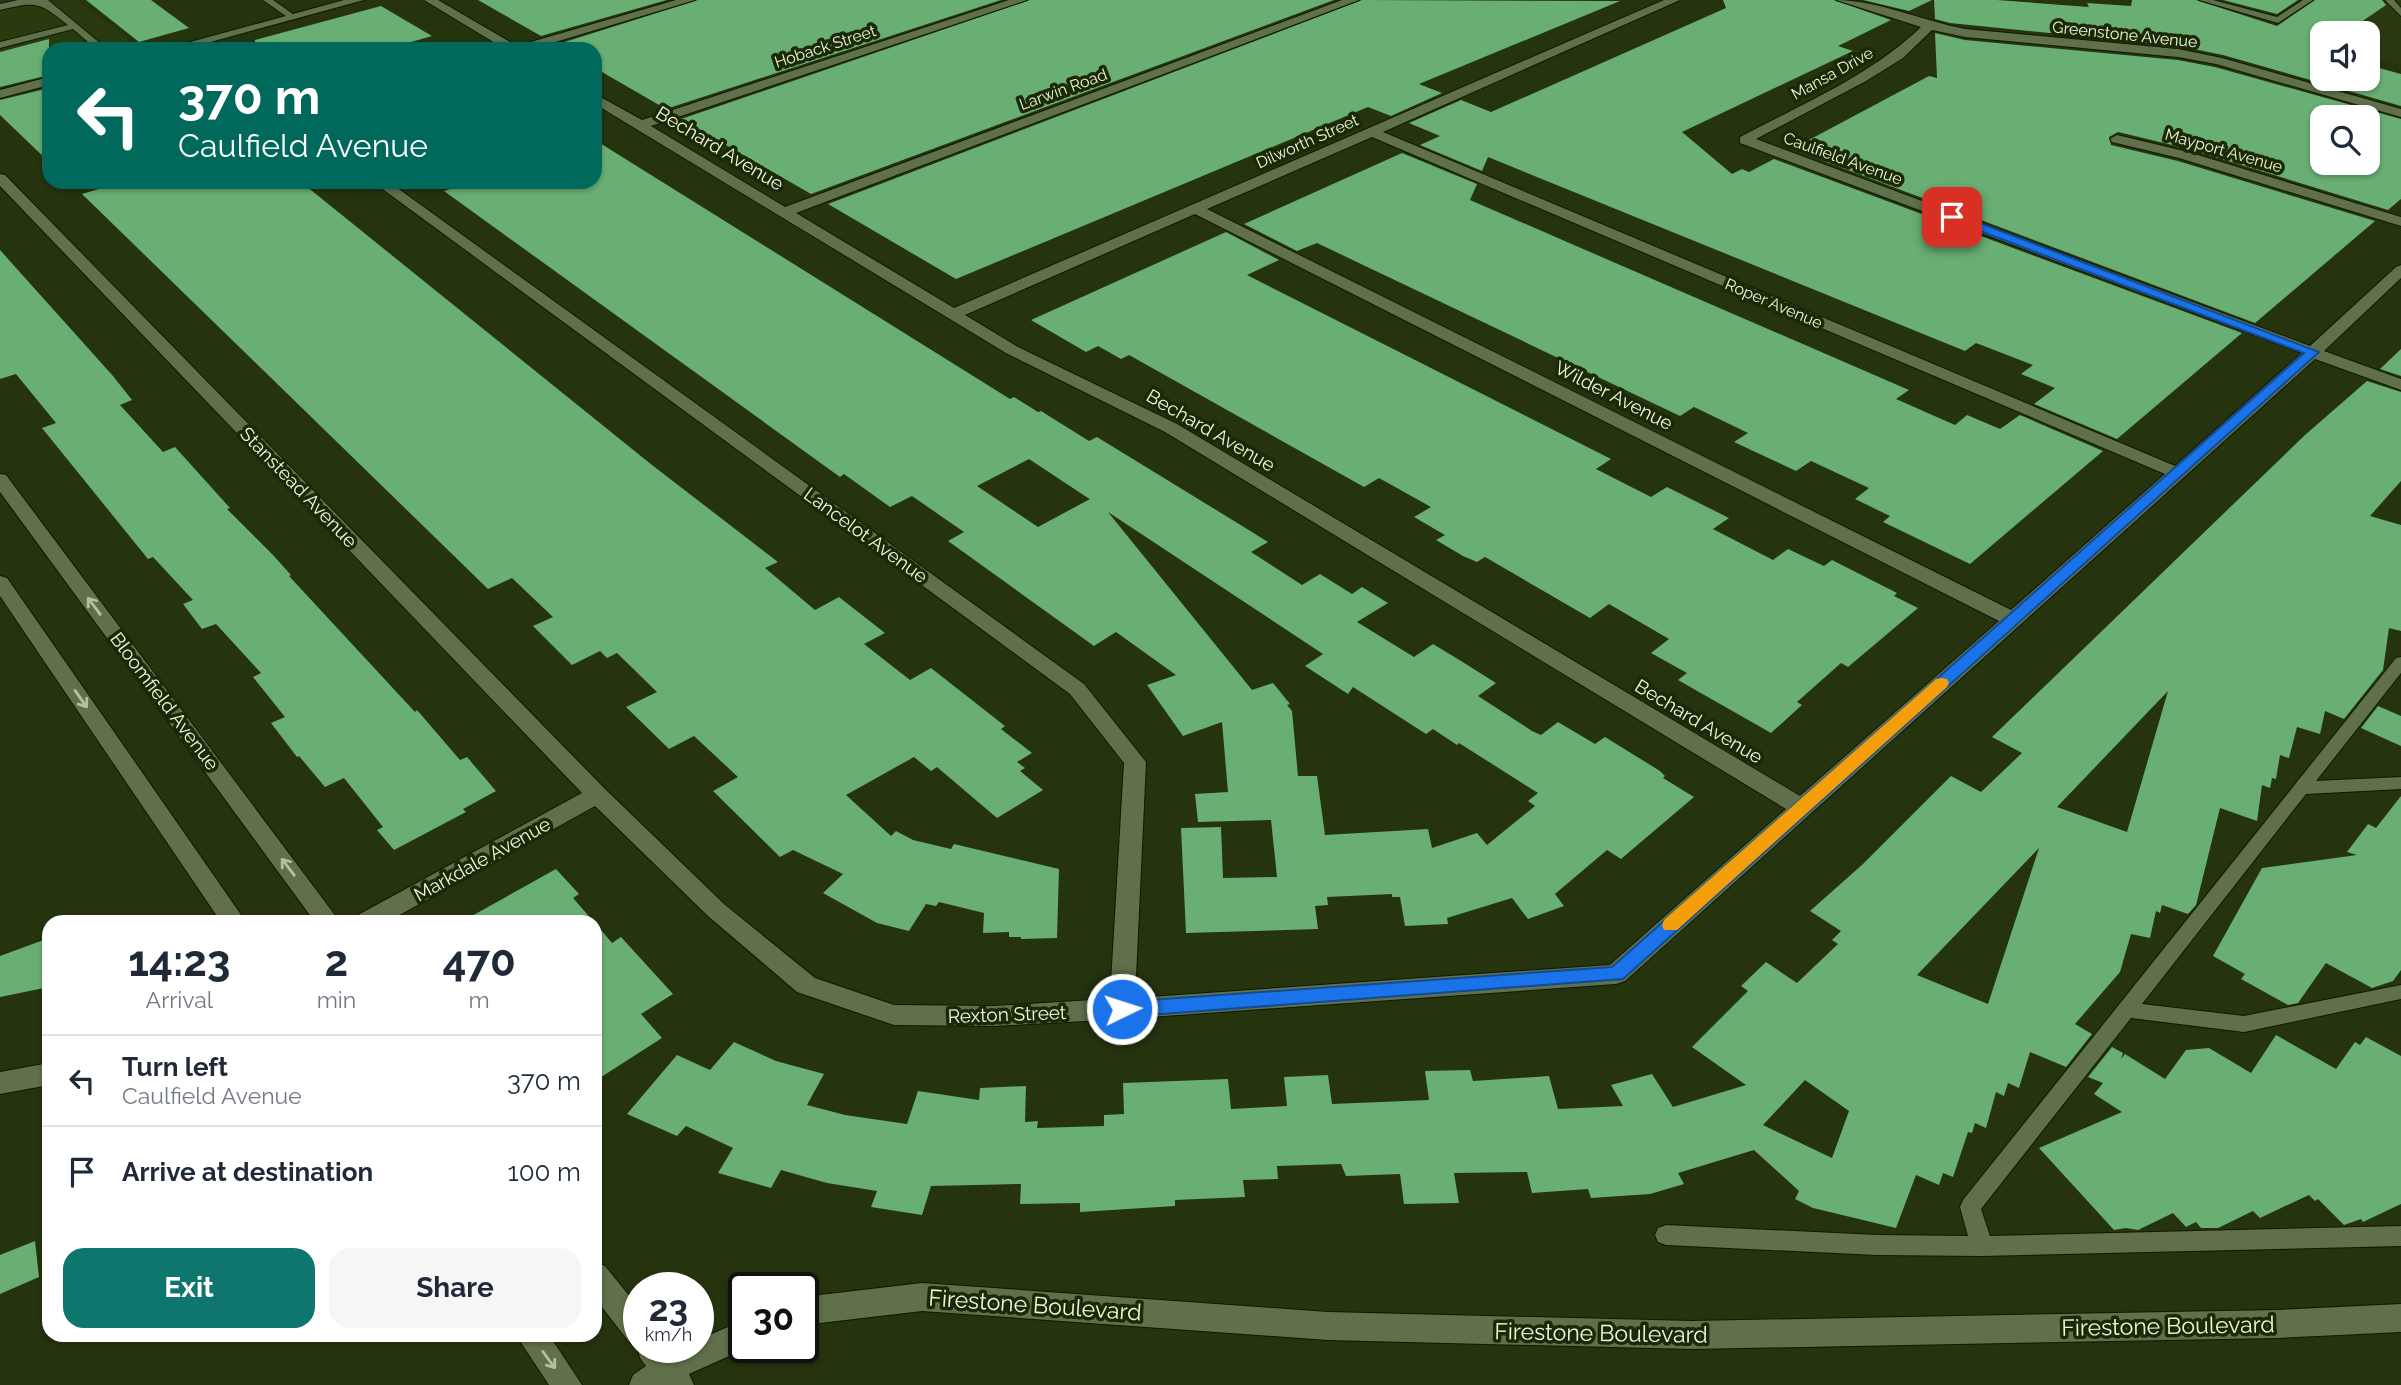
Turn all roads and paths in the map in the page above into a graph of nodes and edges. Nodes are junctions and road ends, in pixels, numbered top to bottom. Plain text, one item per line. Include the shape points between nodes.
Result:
1 (267, 0) edge
2 (358, 0) edge
3 (430, 0) edge
4 (689, 0) edge
5 (1021, 0) edge
6 (1353, 0) edge
7 (1674, 0) edge
8 (1842, 0) edge
9 (2203, 0) edge
10 (2309, 0) edge
11 (2389, 0) edge
12 (0, 7) edge
13 (2401, 13) edge
14 (293, 17) junction
15 (76, 26) junction
16 (1929, 26) junction
17 (95, 42) edge
18 (210, 42) edge
19 (504, 42) edge
20 (541, 42) edge
21 (0, 46) edge
22 (42, 83) edge
23 (0, 94) edge
24 (602, 102) edge
25 (2401, 113) edge
26 (641, 125) junction
27 (1372, 132) junction
28 (2117, 139) dead end
29 (1745, 140) joint
30 (0, 178) edge
31 (390, 189) edge
32 (1196, 209) junction
33 (785, 212) junction
34 (2401, 222) edge
35 (2401, 270) edge
36 (954, 314) junction
37 (2313, 352) junction
38 (2401, 385) edge
39 (2177, 473) junction
40 (0, 479) edge
41 (0, 582) edge
42 (2012, 620) junction
43 (2401, 662) edge
44 (2401, 783) edge
45 (2303, 788) junction
46 (597, 795) junction
47 (1802, 808) junction
48 (229, 915) edge
49 (323, 915) edge
50 (381, 915) edge
51 (2401, 992) edge
52 (1122, 1009) junction
53 (2129, 1010) junction
54 (42, 1074) edge
55 (0, 1083) edge
56 (1667, 1235) dead end
57 (2401, 1236) edge
58 (1982, 1246) junction
59 (602, 1284) edge
60 (819, 1309) edge
61 (623, 1311) edge
62 (2401, 1318) edge
63 (728, 1341) edge
64 (535, 1342) edge
65 (660, 1371) edge
66 (566, 1385) edge

1 - 14 lane
2 - 14 street
3 - 19 street
4 - 20 street
5 - 26 street, Hoback Street
6 - 33 street, Larwin Road
7 - 27 street, Dilworth Street
8 - 16 street, Greenstone Avenue
9 - 10 lane via 2277,20
11 - 13 lane
12 - 15 lane via 45,2
14 - 18 street
15 - 17 lane
15 - 21 lane
16 - 25 street, Greenstone Avenue via 2178,53
16 - 29 street, Mansa Drive via 1899,55 1862,78
22 - 23 street
24 - 26 street, Bechard Avenue
26 - 33 street, Bechard Avenue
27 - 32 street, Dilworth Street
27 - 39 street, Roper Avenue
28 - 34 street, Mayport Avenue
29 - 37 street, Caulfield Avenue
30 - 46 street, Stanstead Avenue
31 - 52 street, Lancelot Avenue via 1077,689 1135,762
32 - 36 street, Dilworth Street
32 - 42 street, Wilder Avenue
33 - 36 street, Bechard Avenue
35 - 37 street, Rexton Street
36 - 47 street, Bechard Avenue via 1012,350 1171,428
37 - 38 street, Caulfield Avenue
37 - 39 street, Rexton Street
39 - 42 street, Rexton Street
49 -> 40 street, Bloomfield Avenue
41 -> 48 street
42 - 47 street, Rexton Street
43 - 45 lane
44 - 45 lane
45 - 53 lane
46 - 50 street, Markdale Avenue
46 - 52 street, Rexton Street via 716,910 806,985 894,1015 994,1016
47 - 52 street, Rexton Street via 1616,974
51 - 53 lane via 2244,1024
53 - 58 lane via 1970,1208
54 - 55 street
56 - 58 lane
57 - 58 lane
59 - 61 street
60 - 62 street, Firestone Boulevard via 922,1297 1328,1326 1692,1335
63 - 65 street
64 -> 66 street

